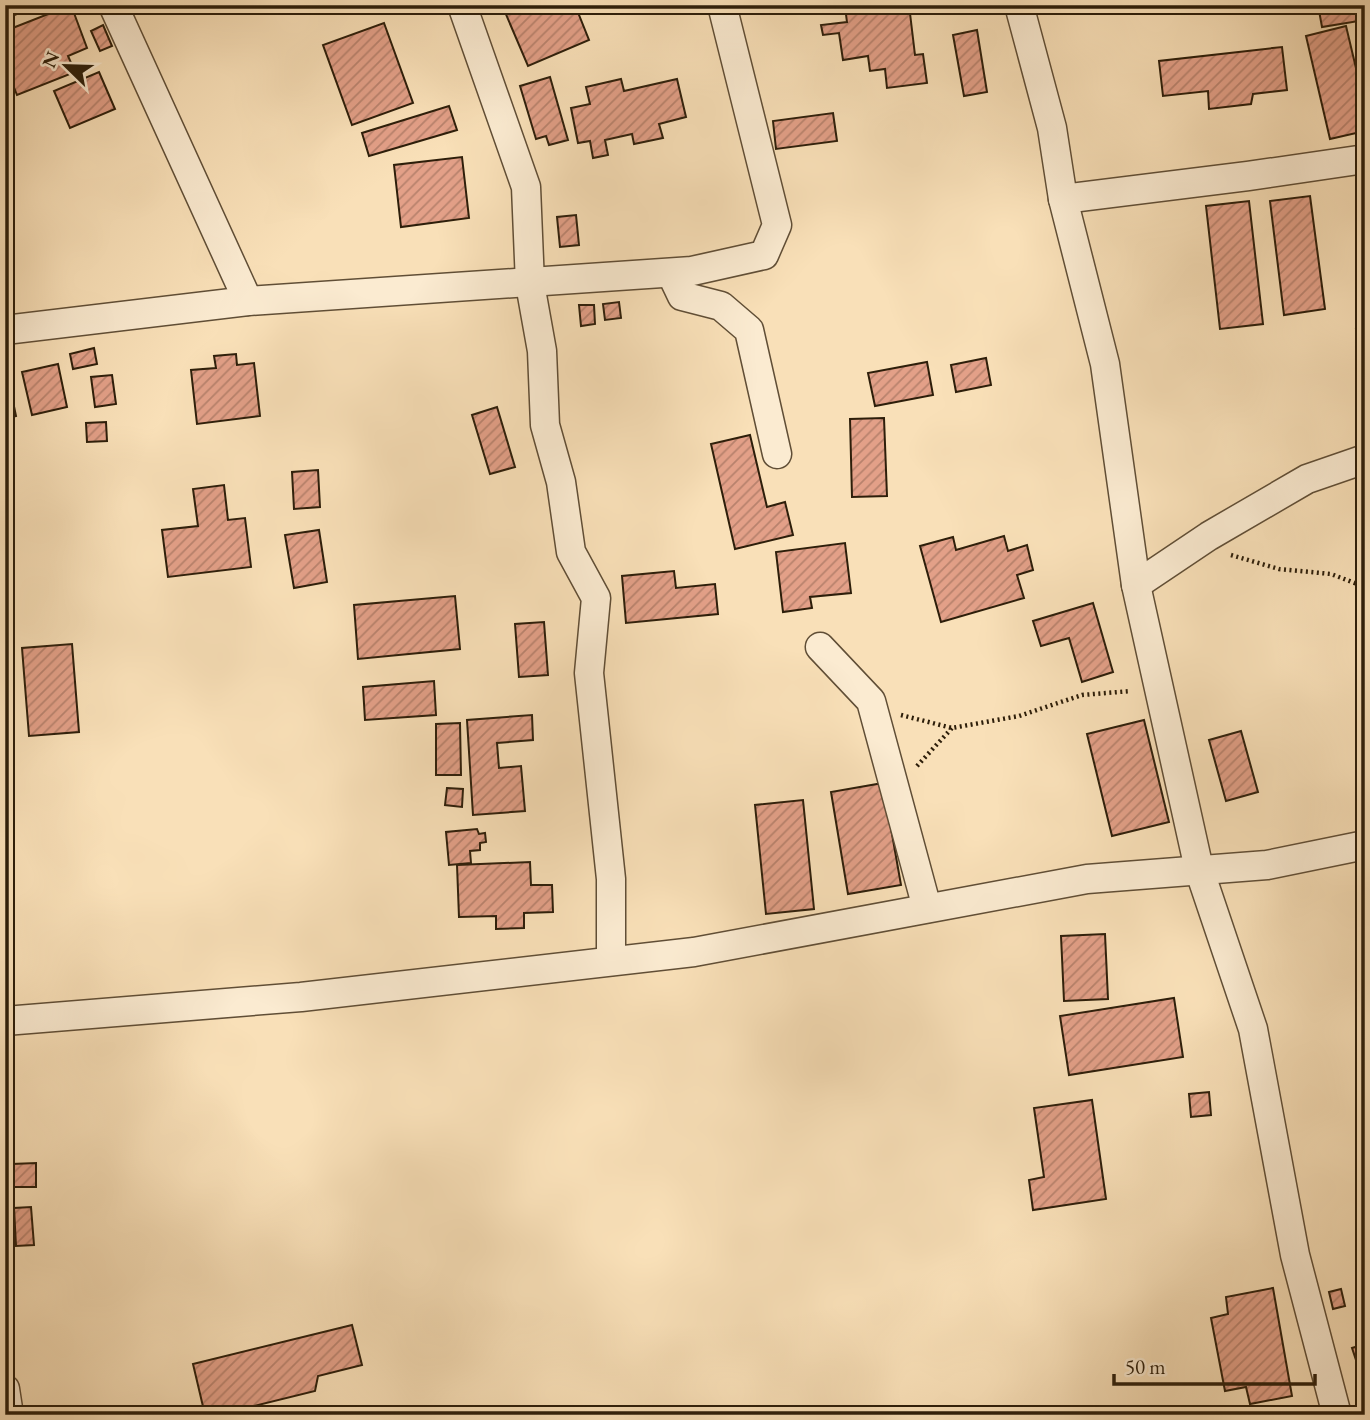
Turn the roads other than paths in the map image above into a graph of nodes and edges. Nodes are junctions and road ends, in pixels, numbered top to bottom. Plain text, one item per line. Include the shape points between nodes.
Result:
1 (113, 5) edge
2 (462, 5) edge
3 (722, 5) edge
4 (1018, 5) edge
5 (1365, 159) edge
6 (1063, 199) junction
7 (671, 273) junction
8 (530, 284) junction
9 (248, 301) junction
10 (5, 330) edge
11 (777, 454) dead end
12 (1365, 459) edge
13 (1136, 585) junction
14 (820, 647) dead end
15 (1365, 845) edge
16 (1199, 869) junction
17 (927, 908) junction
18 (611, 961) junction
19 (5, 1021) edge
20 (5, 1389) edge
21 (9, 1415) edge
22 (1337, 1415) edge

1 - 9 street
2 - 8 street via 526,187
3 - 7 street via 777,225 764,255
4 - 6 street via 1052,128
5 - 6 street
6 - 13 street via 1105,364
7 - 8 street
7 - 11 street via 682,296 721,306 749,330
8 - 9 street
8 - 18 street via 542,351 545,425 561,482 572,552 596,598 589,673 611,878
9 - 10 street
12 - 13 street via 1307,479
13 - 16 street
14 - 17 street via 870,701
15 - 16 street via 1267,865
16 - 17 street via 1087,879
16 - 22 street via 1253,1029 1295,1255
17 - 18 street via 694,952
18 - 19 street via 301,997
20 - 21 street

